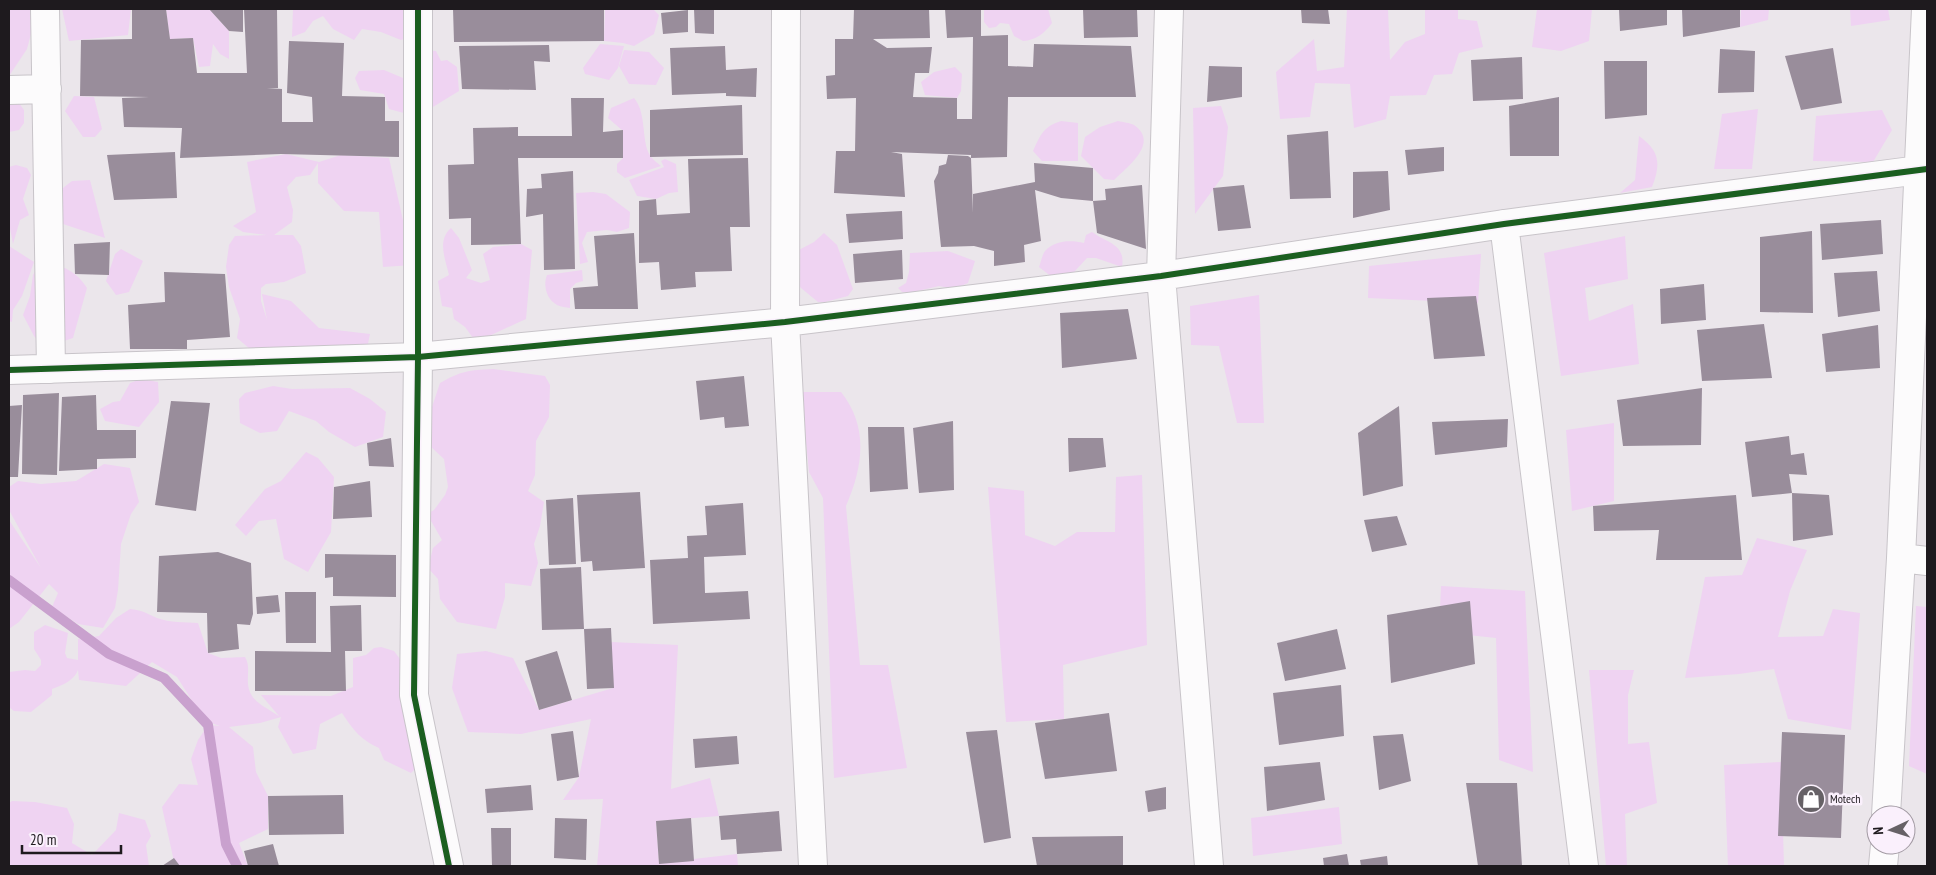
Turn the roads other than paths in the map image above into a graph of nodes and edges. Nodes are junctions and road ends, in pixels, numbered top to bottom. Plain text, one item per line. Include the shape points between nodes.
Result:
1 (45, 9) edge
2 (418, 9) edge
3 (786, 9) edge
4 (1169, 9) edge
5 (1926, 9) edge
6 (47, 89) junction
7 (9, 90) edge
8 (1923, 170) edge
9 (1504, 224) junction
10 (1161, 276) junction
11 (785, 322) junction
12 (418, 357) junction
13 (51, 369) junction
14 (9, 370) edge
15 (1914, 559) edge
16 (1887, 805) edge
17 (449, 866) edge
18 (813, 866) edge
19 (1209, 866) edge
20 (1584, 866) edge

1 - 6 street
2 - 12 street
3 - 11 street
4 - 10 street
5 - 8 street
6 - 7 street
6 - 13 street
8 - 9 street
8 - 15 street
9 - 10 street
9 - 20 street
10 - 11 street
10 - 19 street
11 - 12 street
11 - 18 street
12 - 13 street
12 - 17 street via 414,695
13 - 14 street
15 - 16 street

